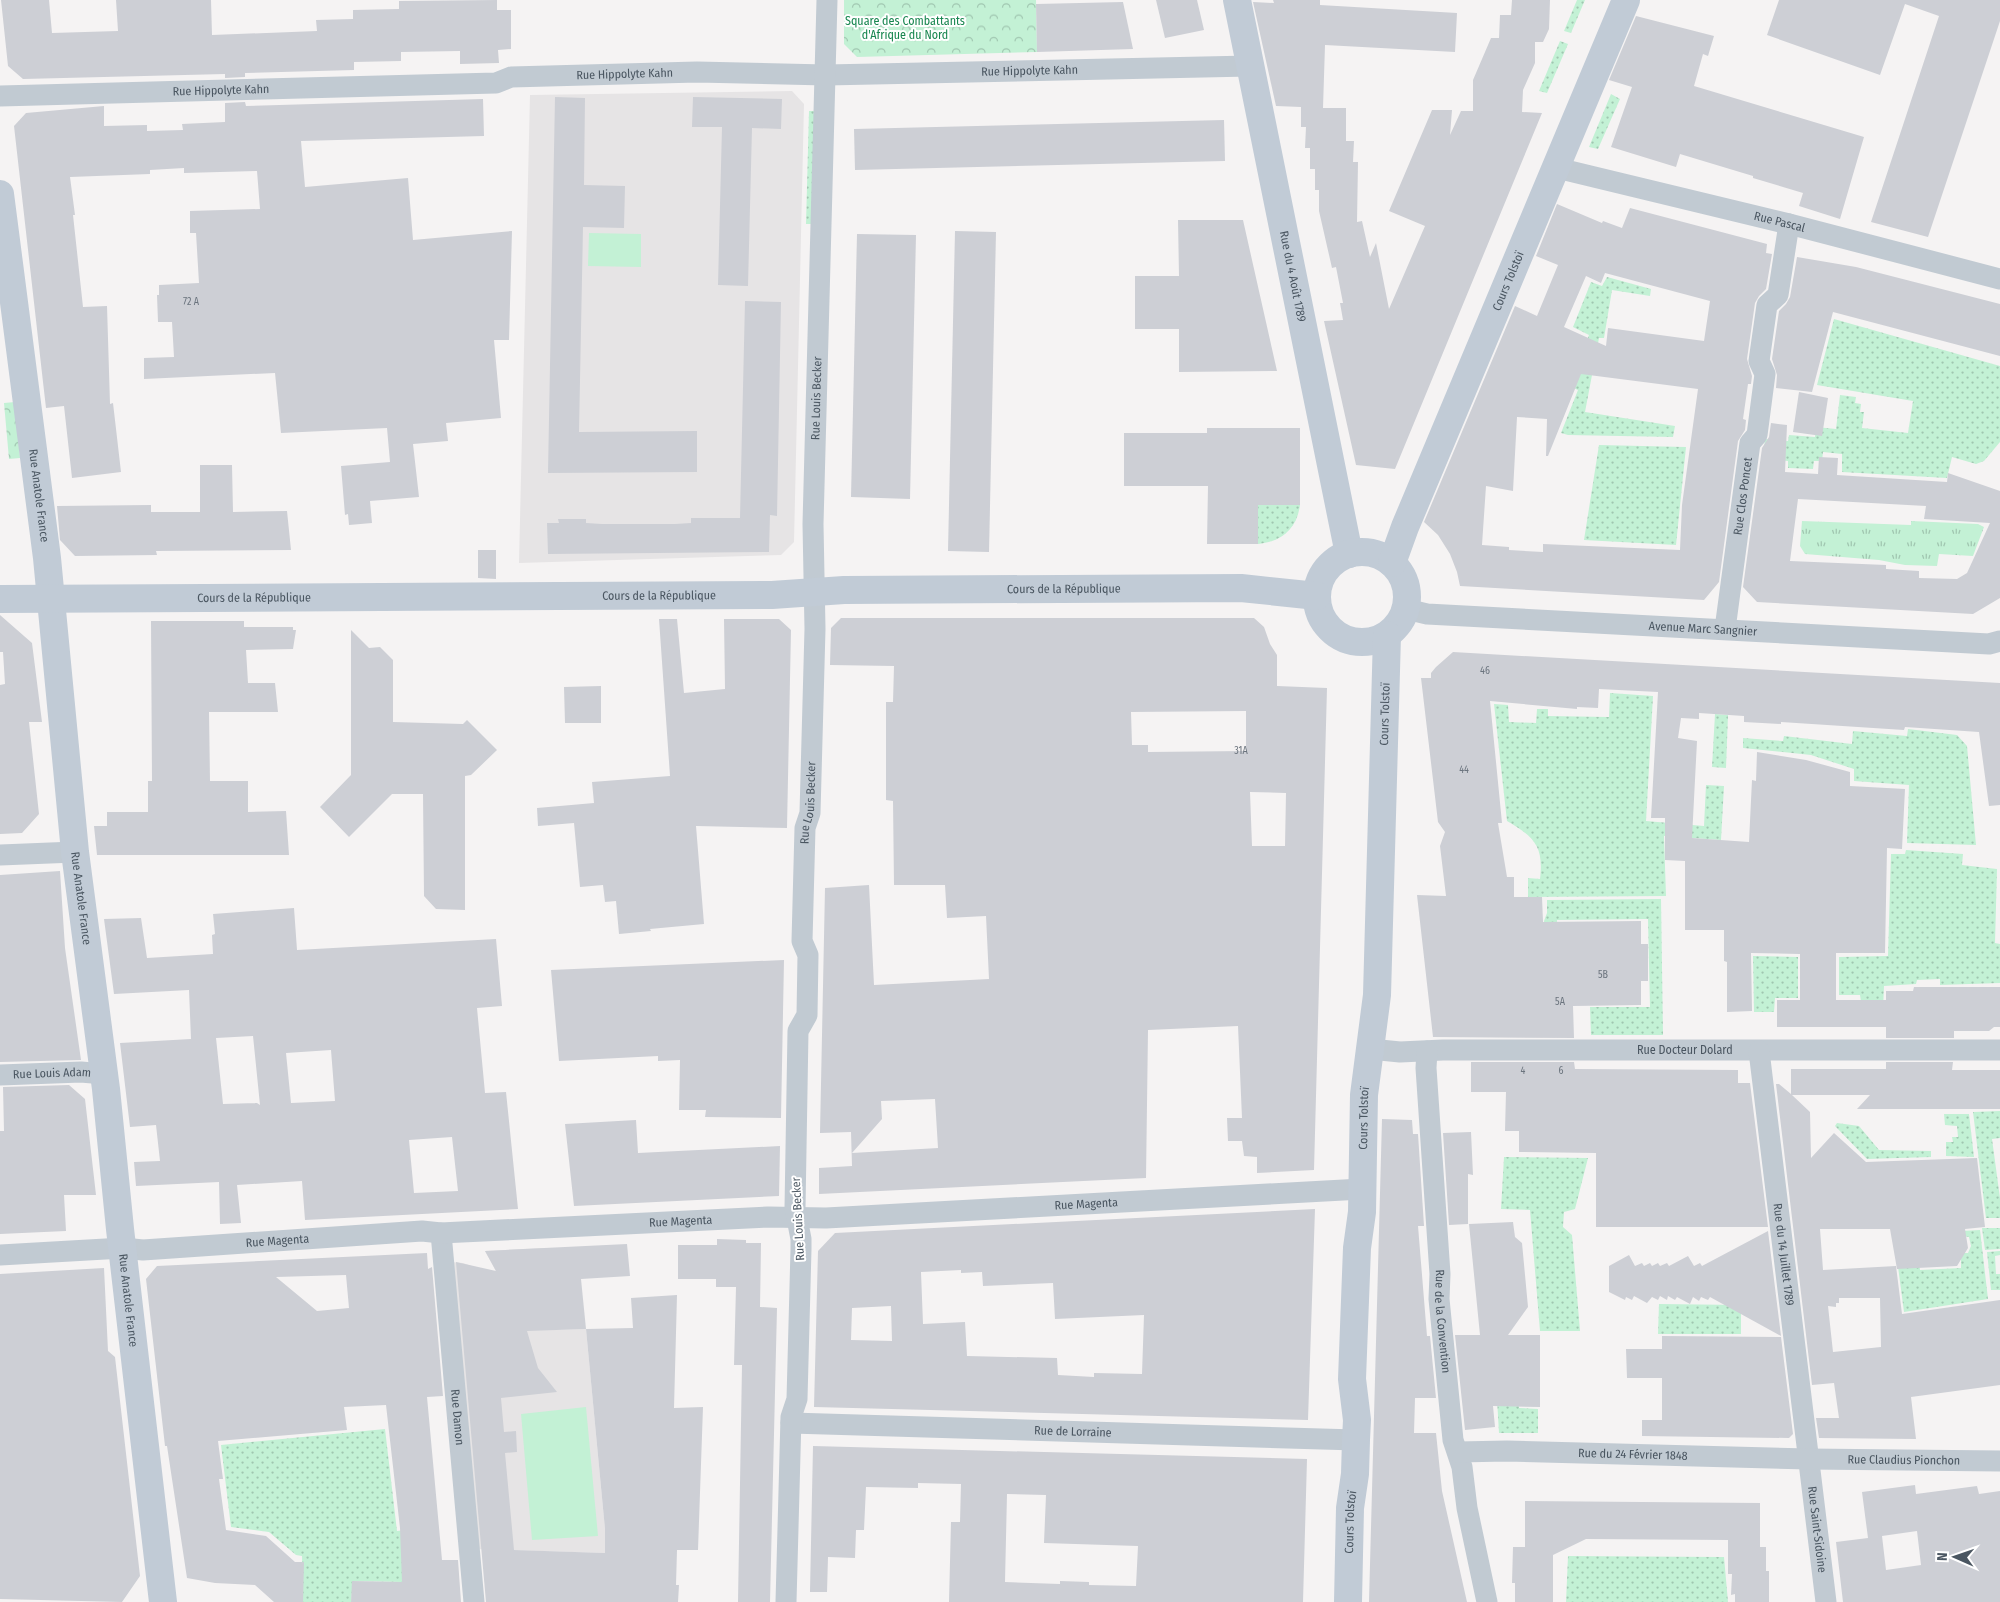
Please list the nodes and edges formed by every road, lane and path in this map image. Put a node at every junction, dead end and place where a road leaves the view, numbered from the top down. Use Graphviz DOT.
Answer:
graph roads {
  1 [pos="827,0"];
  2 [pos="1237,0"];
  3 [pos="1626,0"];
  4 [pos="1250,66"];
  5 [pos="826,75"];
  6 [pos="0,96"];
  7 [pos="1557,168"];
  8 [pos="0,194"];
  9 [pos="1789,224"];
  10 [pos="3,255"];
  11 [pos="2000,279"];
  12 [pos="1349,554"];
  13 [pos="1392,563"];
  14 [pos="814,591"];
  15 [pos="1317,596"];
  16 [pos="51,598"];
  17 [pos="0,599"];
  18 [pos="1406,609"];
  19 [pos="1725,630"];
  20 [pos="1387,635"];
  21 [pos="2000,641"];
  22 [pos="75,852"];
  23 [pos="0,856"];
  24 [pos="1370,1049"];
  25 [pos="2000,1050"];
  26 [pos="1427,1051"];
  27 [pos="1759,1051"];
  28 [pos="104,1074"];
  29 [pos="0,1075"];
  30 [pos="1362,1189"];
  31 [pos="797,1218"];
  32 [pos="440,1233"];
  33 [pos="123,1248"];
  34 [pos="0,1255"];
  35 [pos="791,1423"];
  36 [pos="1356,1440"];
  37 [pos="1458,1452"];
  38 [pos="1808,1459"];
  39 [pos="2000,1461"];
  40 [pos="1485,1596"];
  41 [pos="164,1602"];
  42 [pos="474,1602"];
  43 [pos="786,1602"];
  44 [pos="1348,1602"];
  45 [pos="1826,1602"];
  1 -- 5 [label="street, Rue Louis Becker"];
  2 -- 4 [label="street, Rue du 4 Août 1789"];
  3 -- 7 [label="street, Cours Tolstoï"];
  4 -- 5 [label="street, Rue Hippolyte Kahn"];
  4 -- 12 [label="street, Rue du 4 Août 1789"];
  5 -- 6 [label="street, Rue Hippolyte Kahn"];
  5 -- 14 [label="street, Rue Louis Becker"];
  7 -- 9 [label="street, Rue Pascal"];
  7 -- 13 [label="street, Cours Tolstoï"];
  8 -- 10 [label="street, Rue Anatole France"];
  9 -- 11 [label="street, Rue Pascal"];
  9 -- 19 [label="street, Rue Clos Poncet"];
  10 -- 16 [label="street, Rue Anatole France"];
  12 -- 13 [label="street"];
  12 -- 15 [label="street"];
  13 -- 18 [label="street"];
  14 -- 15 [label="street, Cours de la République"];
  14 -- 16 [label="street, Cours de la République"];
  14 -- 31 [label="street, Rue Louis Becker"];
  15 -- 20 [label="street"];
  16 -- 17 [label="street, Cours de la République"];
  16 -- 22 [label="street, Rue Anatole France"];
  18 -- 19 [label="street, Avenue Marc Sangnier"];
  18 -- 20 [label="street"];
  19 -- 21 [label="street, Avenue Marc Sangnier"];
  20 -- 24 [label="street, Cours Tolstoï"];
  22 -- 23 [label="street"];
  22 -- 28 [label="street, Rue Anatole France"];
  24 -- 26 [label="street, Rue Docteur Dolard"];
  24 -- 30 [label="street, Cours Tolstoï"];
  25 -- 27 [label="street, Rue Docteur Dolard"];
  26 -- 27 [label="street, Rue Docteur Dolard"];
  26 -- 37 [label="street, Rue de la Convention"];
  27 -- 38 [label="street, Rue du 14 Juillet 1789"];
  28 -- 29 [label="street, Rue Louis Adam"];
  28 -- 33 [label="street, Rue Anatole France"];
  30 -- 31 [label="street, Rue Magenta"];
  30 -- 36 [label="street, Cours Tolstoï"];
  31 -- 32 [label="street, Rue Magenta"];
  31 -- 35 [label="street, Rue Louis Becker"];
  32 -- 33 [label="street, Rue Magenta"];
  32 -- 42 [label="street, Rue Damon"];
  33 -- 34 [label="street, Rue Magenta"];
  33 -- 41 [label="street, Rue Anatole France"];
  35 -- 36 [label="street, Rue de Lorraine"];
  35 -- 43 [label="street, Rue Louis Becker"];
  36 -- 44 [label="street, Cours Tolstoï"];
  37 -- 38 [label="street, Rue du 24 Février 1848"];
  37 -- 40 [label="street, Rue de la Convention"];
  38 -- 39 [label="street, Rue Claudius Pionchon"];
  38 -- 45 [label="street, Rue Saint-Sidoine"];
}
